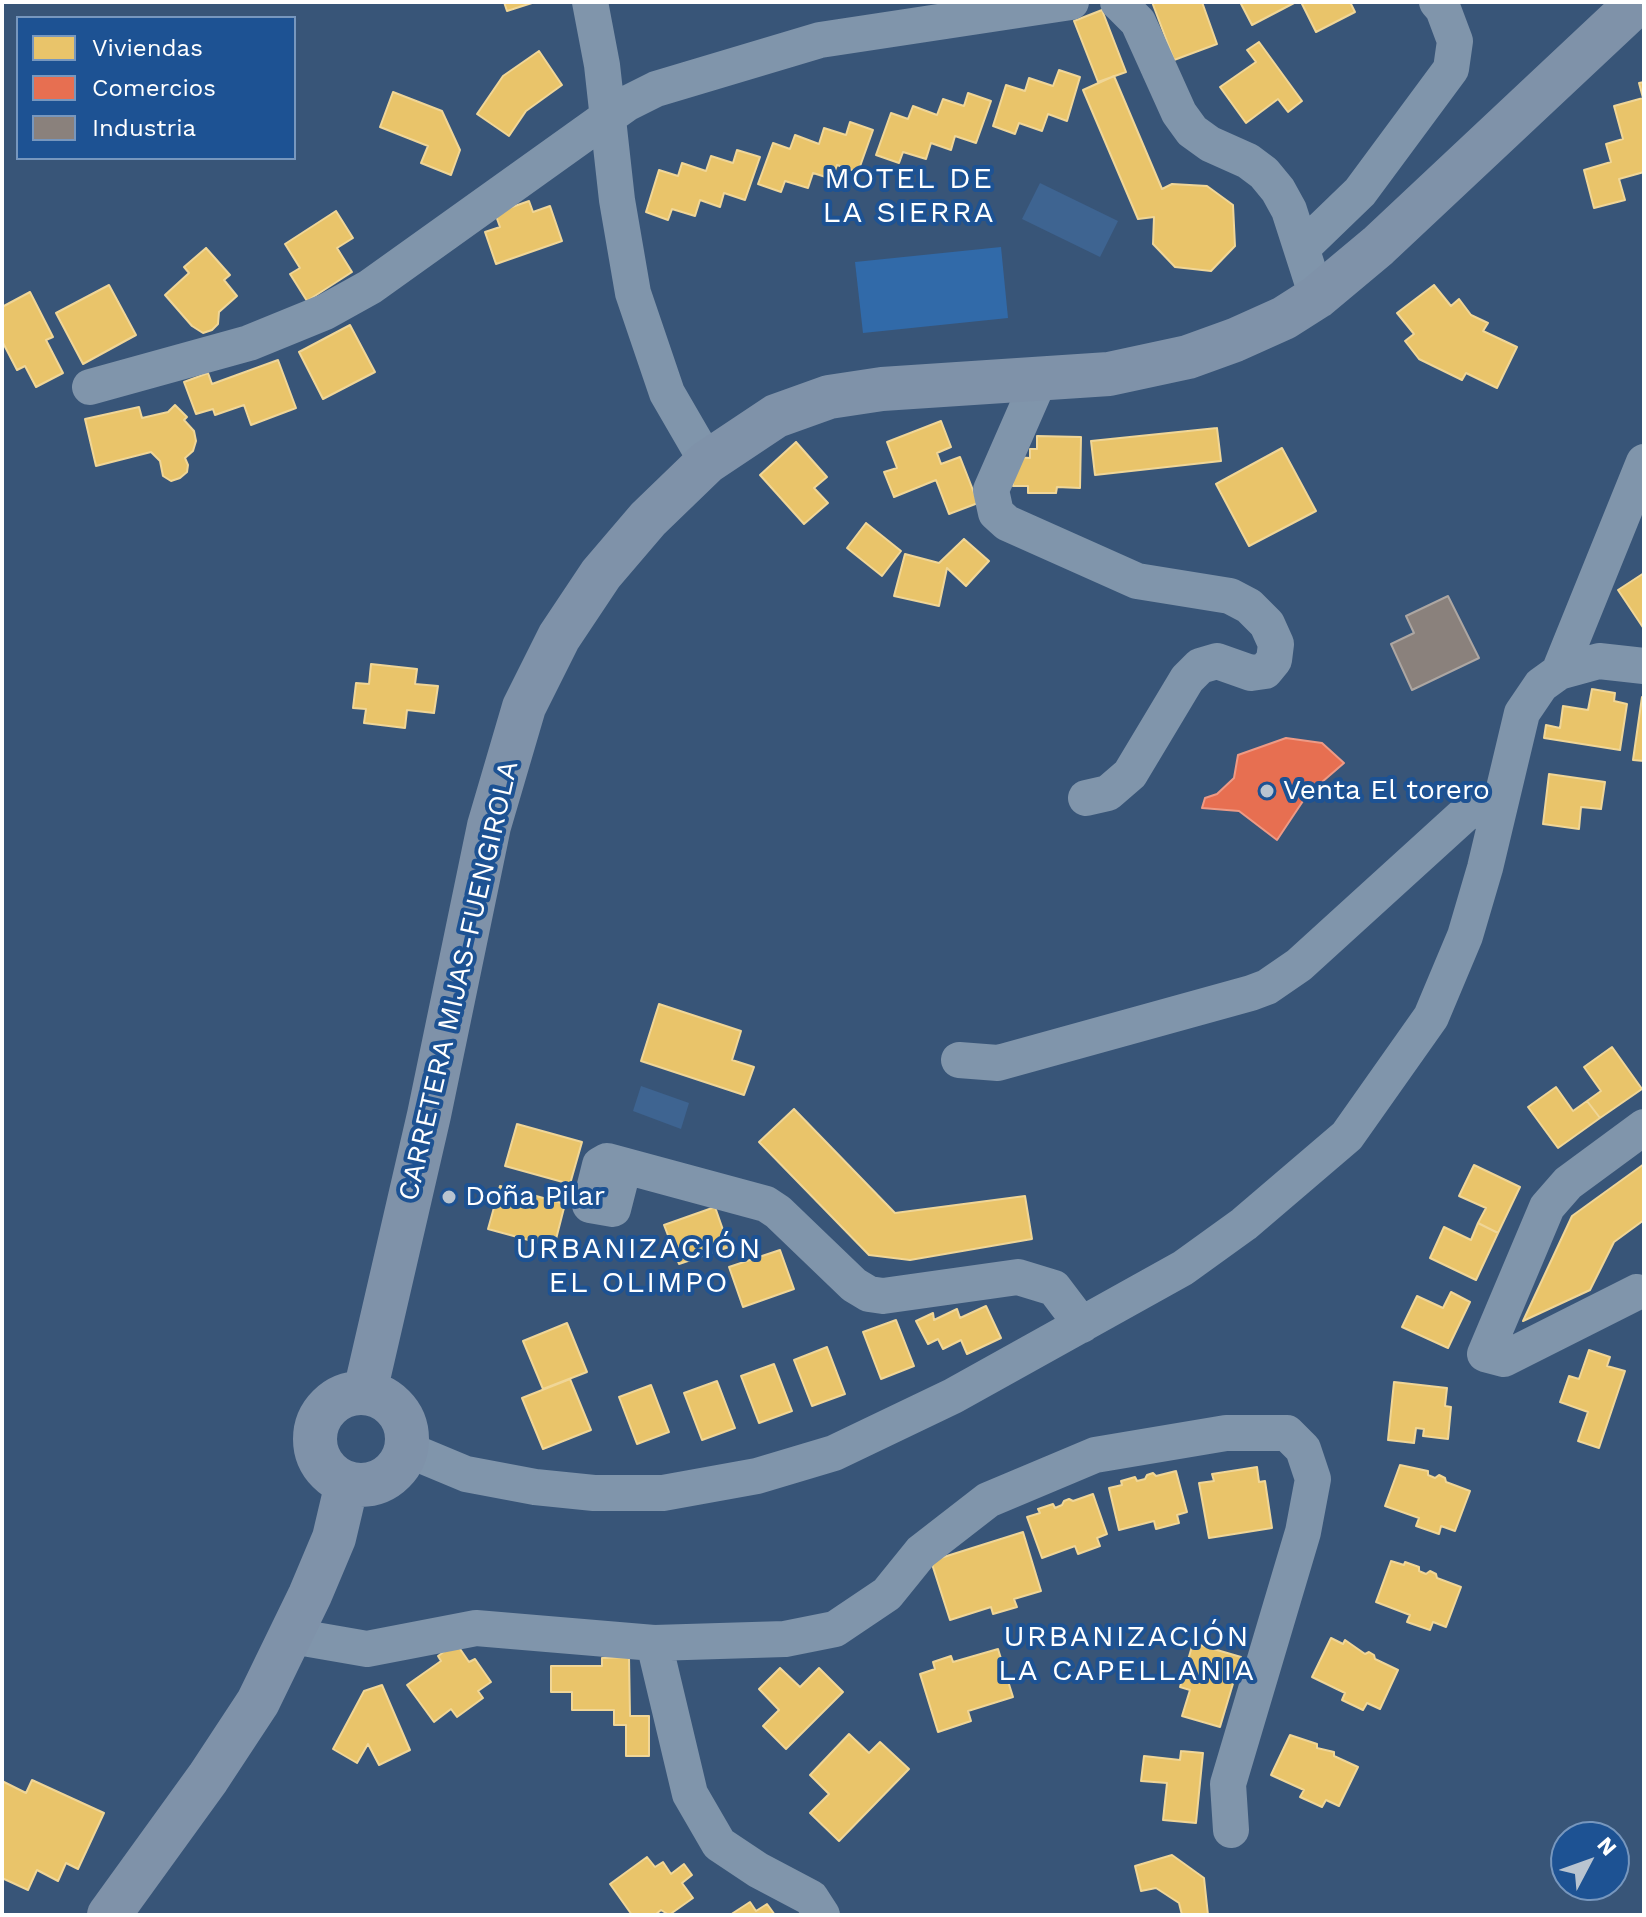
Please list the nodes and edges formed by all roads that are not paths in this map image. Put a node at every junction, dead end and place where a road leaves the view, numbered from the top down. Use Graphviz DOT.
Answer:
graph roads {
  1 [pos="590,2"];
  2 [pos="1071,2"];
  3 [pos="1118,2"];
  4 [pos="1437,2"];
  5 [pos="1638,2"];
  6 [pos="608,117"];
  7 [pos="1302,248"];
  8 [pos="1317,297"];
  9 [pos="1040,378"];
  10 [pos="90,387"];
  11 [pos="707,462"];
  12 [pos="1644,462"];
  13 [pos="1644,666"];
  14 [pos="1559,672"];
  15 [pos="1086,798"];
  16 [pos="1499,807"];
  17 [pos="959,1060"];
  18 [pos="1644,1127"];
  19 [pos="624,1166"];
  20 [pos="1637,1292"];
  21 [pos="1082,1325"];
  22 [pos="365,1392"];
  23 [pos="406,1449"];
  24 [pos="347,1483"];
  25 [pos="292,1636"];
  26 [pos="654,1643"];
  27 [pos="1231,1830"];
  28 [pos="109,1915"];
  29 [pos="822,1915"];
  1 -- 6 [label="street"];
  2 -- 6 [label="street"];
  3 -- 7 [label="street"];
  4 -- 7 [label="street"];
  5 -- 8 [label="main road, CARRETERA MIJAS-FUENGIROLA"];
  6 -- 10 [label="street"];
  6 -- 11 [label="street"];
  7 -- 8 [label="street"];
  8 -- 9 [label="main road, CARRETERA MIJAS-FUENGIROLA"];
  9 -- 11 [label="main road, CARRETERA MIJAS-FUENGIROLA"];
  9 -- 15 [label="street"];
  11 -- 22 [label="main road, CARRETERA MIJAS-FUENGIROLA"];
  12 -- 14 [label="street"];
  13 -- 14 [label="street"];
  14 -- 16 [label="street"];
  16 -- 17 [label="street"];
  16 -- 21 [label="street"];
  18 -- 20 [label="street"];
  19 -- 21 [label="street"];
  21 -- 23 [label="street"];
  22 -- 23 [label="main road"];
  22 -- 24 [label="main road"];
  23 -- 24 [label="main road"];
  24 -- 25 [label="main road"];
  25 -- 26 [label="street"];
  25 -- 28 [label="main road"];
  26 -- 27 [label="street"];
  26 -- 29 [label="street"];
}
